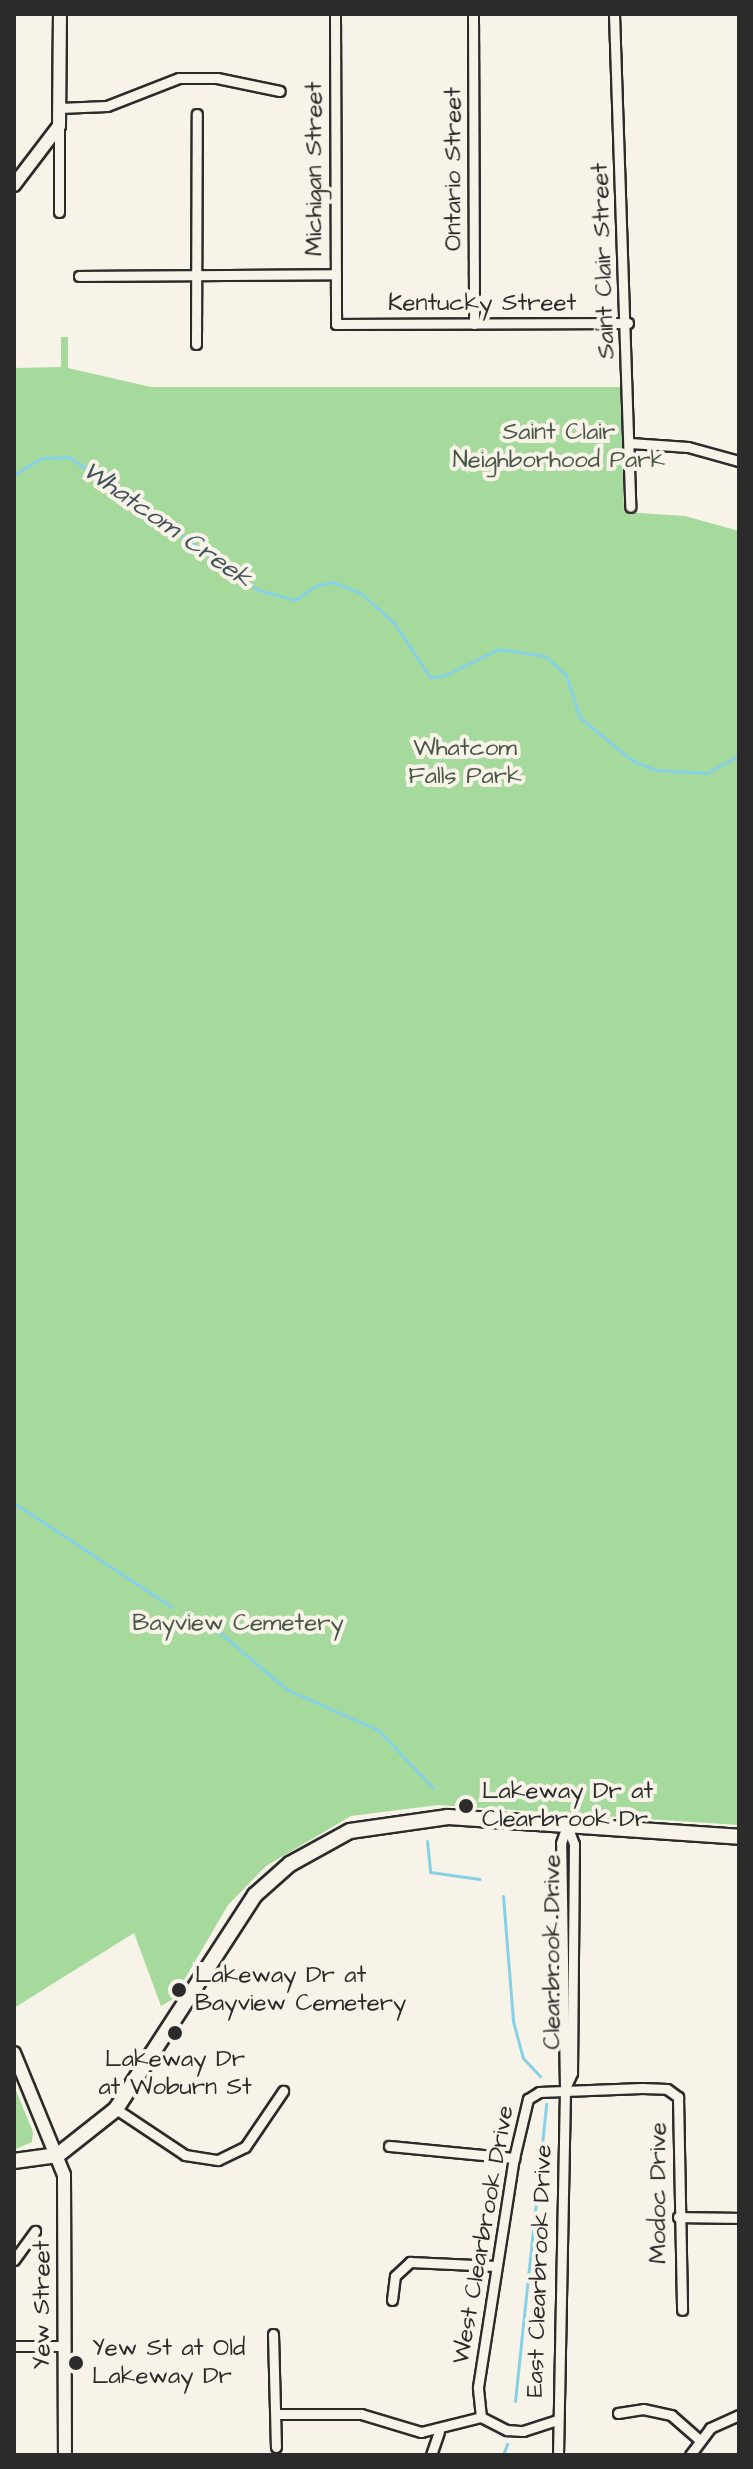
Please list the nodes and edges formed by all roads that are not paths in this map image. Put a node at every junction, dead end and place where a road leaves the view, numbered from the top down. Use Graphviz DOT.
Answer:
graph roads {
  1 [pos="60,14"];
  2 [pos="335,14"];
  3 [pos="473,14"];
  4 [pos="614,14"];
  5 [pos="280,91"];
  6 [pos="59,108"];
  7 [pos="197,114"];
  8 [pos="59,126"];
  9 [pos="14,185"];
  10 [pos="59,212"];
  11 [pos="197,274"];
  12 [pos="336,274"];
  13 [pos="79,276"];
  14 [pos="628,323"];
  15 [pos="336,324"];
  16 [pos="474,324"];
  17 [pos="196,344"];
  18 [pos="630,443"];
  19 [pos="739,461"];
  20 [pos="630,507"];
  21 [pos="567,1826"];
  22 [pos="739,1837"];
  23 [pos="14,2053"];
  24 [pos="565,2088"];
  25 [pos="283,2091"];
  26 [pos="116,2109"];
  27 [pos="389,2146"];
  28 [pos="58,2155"];
  29 [pos="514,2158"];
  30 [pos="14,2161"];
  31 [pos="678,2217"];
  32 [pos="739,2218"];
  33 [pos="35,2231"];
  34 [pos="14,2260"];
  35 [pos="496,2266"];
  36 [pos="392,2300"];
  37 [pos="682,2310"];
  38 [pos="273,2334"];
  39 [pos="14,2346"];
  40 [pos="65,2346"];
  41 [pos="618,2413"];
  42 [pos="277,2414"];
  43 [pos="739,2415"];
  44 [pos="481,2417"];
  45 [pos="556,2420"];
  46 [pos="439,2432"];
  47 [pos="699,2439"];
  48 [pos="276,2447"];
  49 [pos="65,2455"];
  50 [pos="431,2455"];
  51 [pos="558,2455"];
  52 [pos="690,2455"];
  1 -- 6 [label="street"];
  2 -- 12 [label="street, Michigan Street"];
  3 -- 16 [label="street, Ontario Street"];
  4 -- 14 [label="street, Saint Clair Street"];
  5 -- 6 [label="street"];
  6 -- 8 [label="street"];
  7 -- 11 [label="street"];
  8 -- 9 [label="street"];
  8 -- 10 [label="street"];
  11 -- 12 [label="street"];
  11 -- 13 [label="street"];
  11 -- 17 [label="street"];
  12 -- 15 [label="street, Michigan Street"];
  14 -- 16 [label="street, Kentucky Street"];
  14 -- 18 [label="street, Saint Clair Street"];
  15 -- 16 [label="street, Kentucky Street"];
  18 -- 19 [label="street"];
  18 -- 20 [label="street, Saint Clair Street"];
  21 -- 22 [label="main road"];
  21 -- 24 [label="street, Clearbrook Drive"];
  21 -- 26 [label="main road"];
  23 -- 28 [label="street, Yew Street"];
  24 -- 29 [label="street, West Clearbrook Drive"];
  24 -- 31 [label="street, Modoc Drive"];
  24 -- 45 [label="street, East Clearbrook Drive"];
  25 -- 26 [label="street"];
  26 -- 28 [label="main road"];
  27 -- 29 [label="street"];
  28 -- 30 [label="main road"];
  28 -- 40 [label="street, Yew Street"];
  29 -- 35 [label="street, West Clearbrook Drive"];
  31 -- 32 [label="street"];
  31 -- 37 [label="street, Modoc Drive"];
  33 -- 34 [label="street"];
  35 -- 36 [label="street"];
  35 -- 44 [label="street, West Clearbrook Drive"];
  38 -- 42 [label="street"];
  39 -- 40 [label="street"];
  40 -- 49 [label="street, Yew Street"];
  41 -- 47 [label="street"];
  42 -- 46 [label="street"];
  42 -- 48 [label="street"];
  43 -- 47 [label="street"];
  44 -- 45 [label="street"];
  44 -- 46 [label="street"];
  45 -- 51 [label="street, East Clearbrook Drive"];
  46 -- 50 [label="street"];
  47 -- 52 [label="street"];
}
